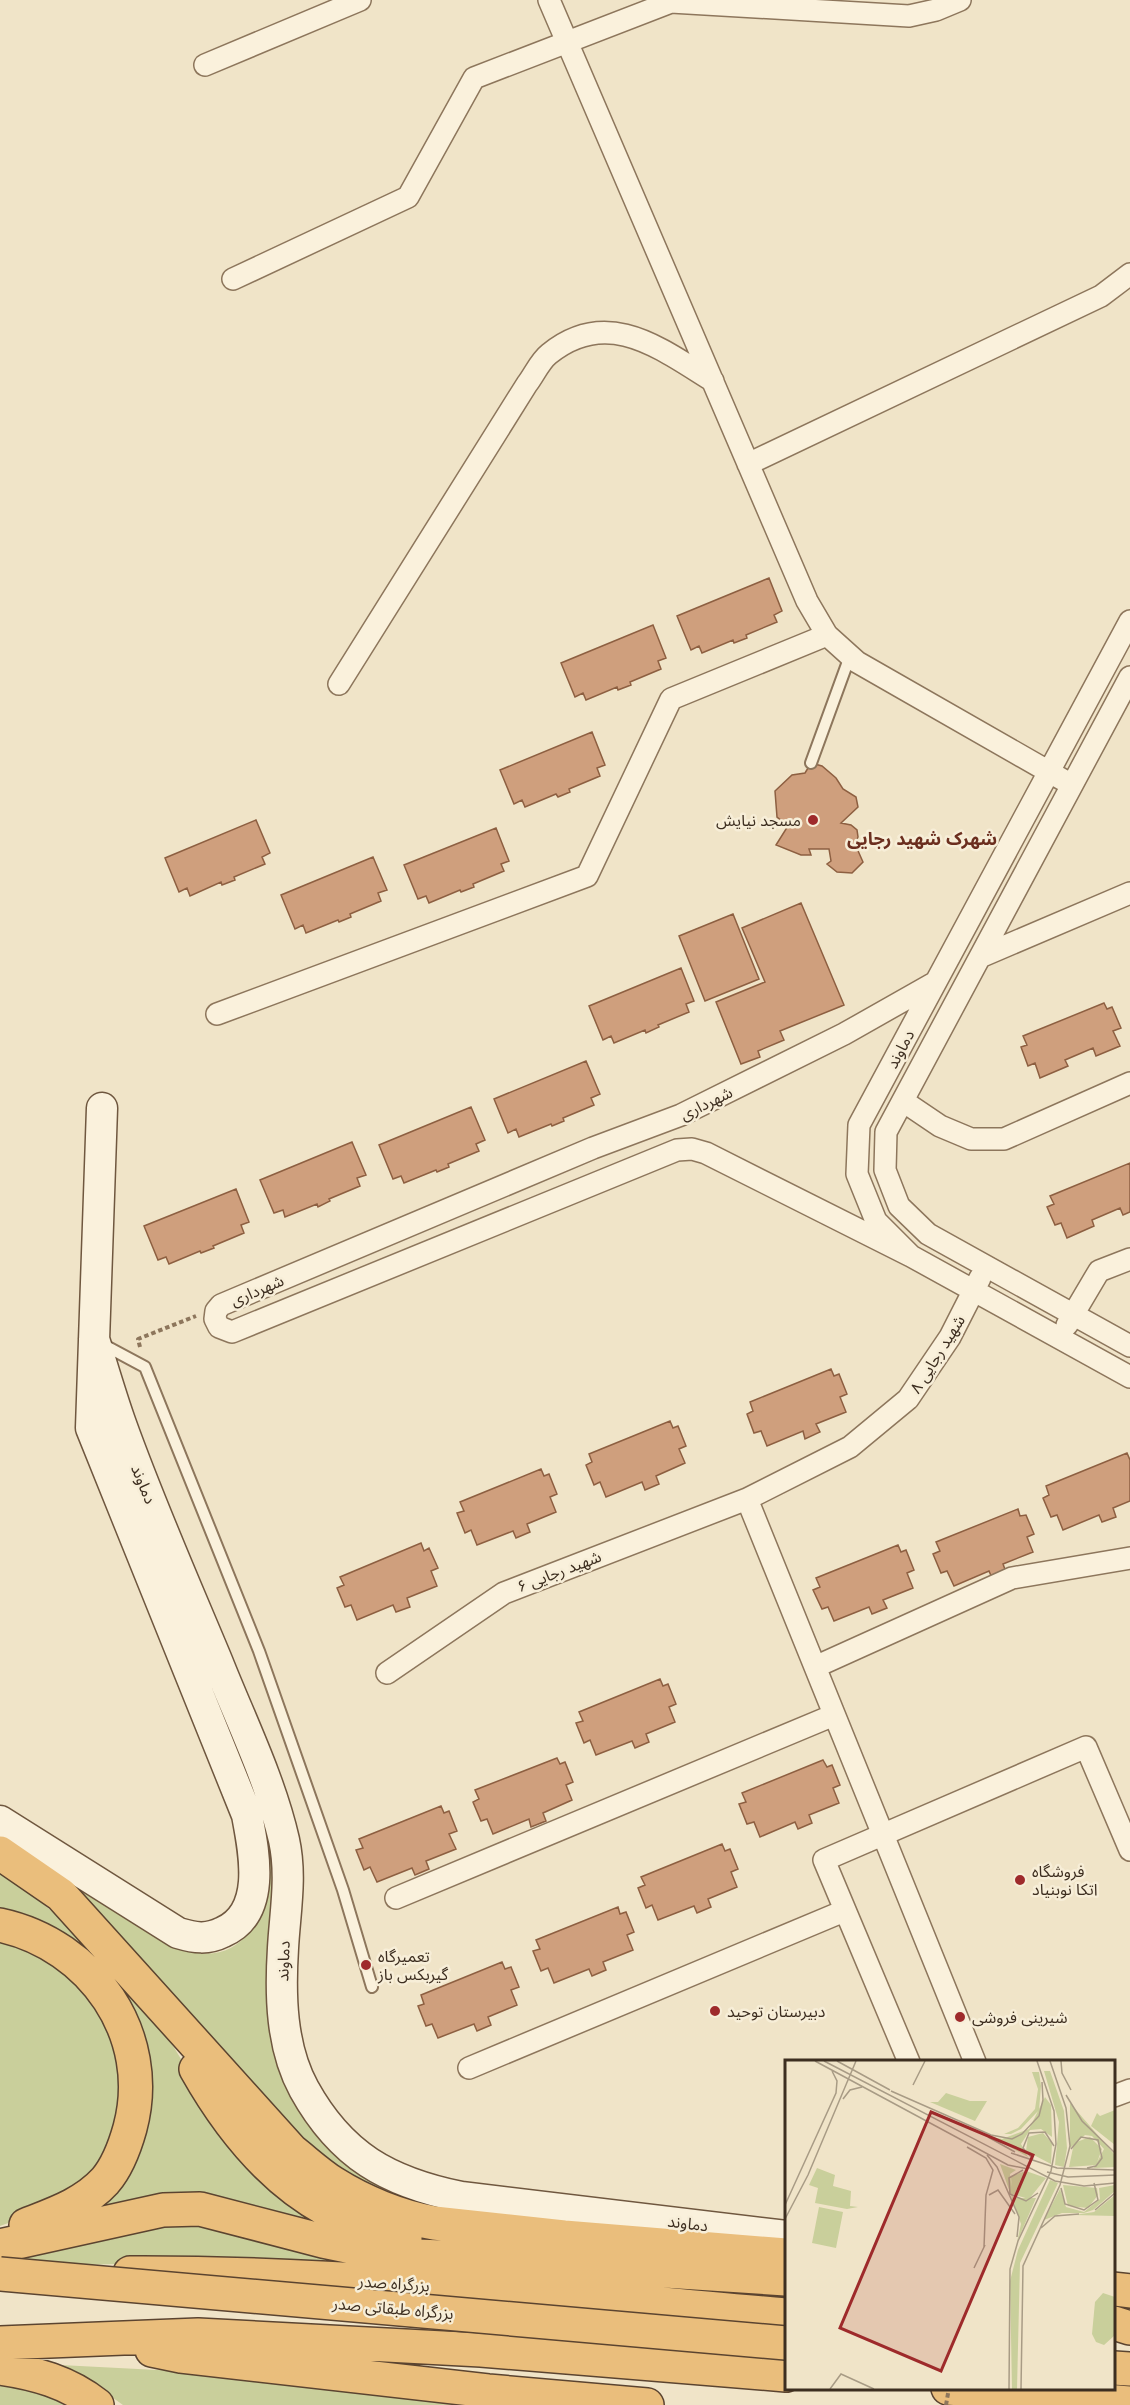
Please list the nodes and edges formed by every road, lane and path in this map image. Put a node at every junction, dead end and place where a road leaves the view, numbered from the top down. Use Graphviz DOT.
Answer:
graph roads {
  1 [pos="360,0"];
  2 [pos="549,0"];
  3 [pos="960,0"];
  4 [pos="567,42"];
  5 [pos="205,65"];
  6 [pos="1130,274"];
  7 [pos="233,279"];
  8 [pos="713,381"];
  9 [pos="748,464"];
  10 [pos="1130,621"];
  11 [pos="827,635"];
  12 [pos="850,656"];
  13 [pos="1130,677"];
  14 [pos="339,684"];
  15 [pos="1091,694"];
  16 [pos="1122,704"];
  17 [pos="811,763"];
  18 [pos="1049,771"];
  19 [pos="1072,785"];
  20 [pos="1130,893"];
  21 [pos="980,957"];
  22 [pos="936,982"];
  23 [pos="217,1014"];
  24 [pos="1130,1083"];
  25 [pos="903,1101"];
  26 [pos="102,1108"];
  27 [pos="681,1115"];
  28 [pos="593,1148"];
  29 [pos="692,1149"];
  30 [pos="605,1179"];
  31 [pos="911,1256"];
  32 [pos="1130,1259"];
  33 [pos="986,1266"];
  34 [pos="974,1291"];
  35 [pos="221,1305"];
  36 [pos="1074,1315"];
  37 [pos="1060,1338"];
  38 [pos="94,1339"];
  39 [pos="1130,1346"];
  40 [pos="146,1367"];
  41 [pos="1130,1377"];
  42 [pos="747,1499"];
  43 [pos="1130,1558"];
  44 [pos="815,1667"];
  45 [pos="387,1672"];
  46 [pos="834,1715"];
  47 [pos="0,1821"];
  48 [pos="882,1834"];
  49 [pos="1130,1850"];
  50 [pos="0,1853"];
  51 [pos="396,1898"];
  52 [pos="844,1911"];
  53 [pos="0,1925"];
  54 [pos="372,1987"];
  55 [pos="154,1998"];
  56 [pos="909,2060"];
  57 [pos="975,2060"];
  58 [pos="469,2068"];
  59 [pos="1130,2090"];
  60 [pos="1115,2095"];
  61 [pos="0,2234"];
  62 [pos="785,2236"];
  63 [pos="0,2246"];
  64 [pos="785,2255"];
  65 [pos="467,2258"];
  66 [pos="0,2276"];
  67 [pos="785,2279"];
  68 [pos="1115,2289"];
  69 [pos="1130,2291"];
  70 [pos="785,2315"];
  71 [pos="1115,2324"];
  72 [pos="1130,2328"];
  73 [pos="98,2338"];
  74 [pos="0,2343"];
  75 [pos="785,2343"];
  76 [pos="1115,2344"];
  77 [pos="1130,2346"];
  78 [pos="0,2368"];
  79 [pos="1115,2368"];
  80 [pos="1130,2369"];
  81 [pos="785,2375"];
  82 [pos="948,2390"];
  83 [pos="972,2390"];
  84 [pos="1130,2403"];
  85 [pos="97,2405"];
  86 [pos="647,2405"];
  87 [pos="946,2405"];
  1 -- 5 [label="street"];
  2 -- 4 [label="street"];
  3 -- 4 [label="street"];
  4 -- 7 [label="street"];
  4 -- 8 [label="street"];
  6 -- 9 [label="street"];
  8 -- 9 [label="street"];
  8 -- 14 [label="street"];
  9 -- 11 [label="street"];
  10 -- 15 [label="street, دماوند"];
  11 -- 12 [label="street"];
  11 -- 23 [label="street"];
  12 -- 17 [label="lane"];
  12 -- 18 [label="street"];
  13 -- 16 [label="street, دماوند"];
  15 -- 16 [label="street"];
  15 -- 18 [label="street, دماوند"];
  16 -- 19 [label="street, دماوند"];
  18 -- 19 [label="street"];
  18 -- 22 [label="street, دماوند"];
  19 -- 21 [label="street, دماوند"];
  20 -- 21 [label="street"];
  21 -- 25 [label="street, دماوند"];
  22 -- 27 [label="street, شهرداری"];
  22 -- 31 [label="street, دماوند"];
  24 -- 25 [label="street"];
  25 -- 33 [label="street, دماوند"];
  26 -- 38 [label="main road, دماوند"];
  27 -- 28 [label="street, شهرداری"];
  27 -- 29 [label="street"];
  28 -- 30 [label="street"];
  28 -- 35 [label="street, شهرداری"];
  29 -- 30 [label="street, شهرداری"];
  29 -- 31 [label="street"];
  30 -- 35 [label="street, شهرداری"];
  31 -- 34 [label="street, دماوند"];
  32 -- 36 [label="street"];
  33 -- 34 [label="street, شهید رجایی ۸"];
  33 -- 36 [label="street, دماوند"];
  34 -- 37 [label="street, دماوند"];
  34 -- 42 [label="street, شهید رجایی ۸"];
  35 -- 40 [label="path"];
  36 -- 37 [label="street"];
  36 -- 39 [label="street, دماوند"];
  37 -- 41 [label="street, دماوند"];
  38 -- 40 [label="lane"];
  38 -- 47 [label="main road, دماوند"];
  38 -- 62 [label="main road, دماوند"];
  40 -- 54 [label="lane"];
  42 -- 44 [label="street"];
  42 -- 45 [label="street, شهید رجایی ۶"];
  43 -- 44 [label="street"];
  44 -- 46 [label="street"];
  46 -- 48 [label="street"];
  46 -- 51 [label="street"];
  48 -- 49 [label="street"];
  48 -- 52 [label="street"];
  48 -- 57 [label="street"];
  50 -- 55 [label="highway"];
  52 -- 56 [label="street"];
  52 -- 58 [label="street"];
  53 -- 61 [label="highway"];
  55 -- 64 [label="highway"];
  55 -- 65 [label="highway"];
  59 -- 60 [label="street"];
  63 -- 65 [label="highway"];
  65 -- 67 [label="highway"];
  66 -- 70 [label="highway, بزرگراه صدر"];
  66 -- 75 [label="highway, بزرگراه طبقاتی صدر, bridge"];
  68 -- 69 [label="highway"];
  71 -- 72 [label="highway"];
  73 -- 74 [label="highway"];
  73 -- 81 [label="highway"];
  73 -- 86 [label="highway"];
  76 -- 77 [label="highway"];
  78 -- 85 [label="highway"];
  79 -- 80 [label="highway"];
  82 -- 87 [label="path, bridge"];
  83 -- 84 [label="highway"];
}
